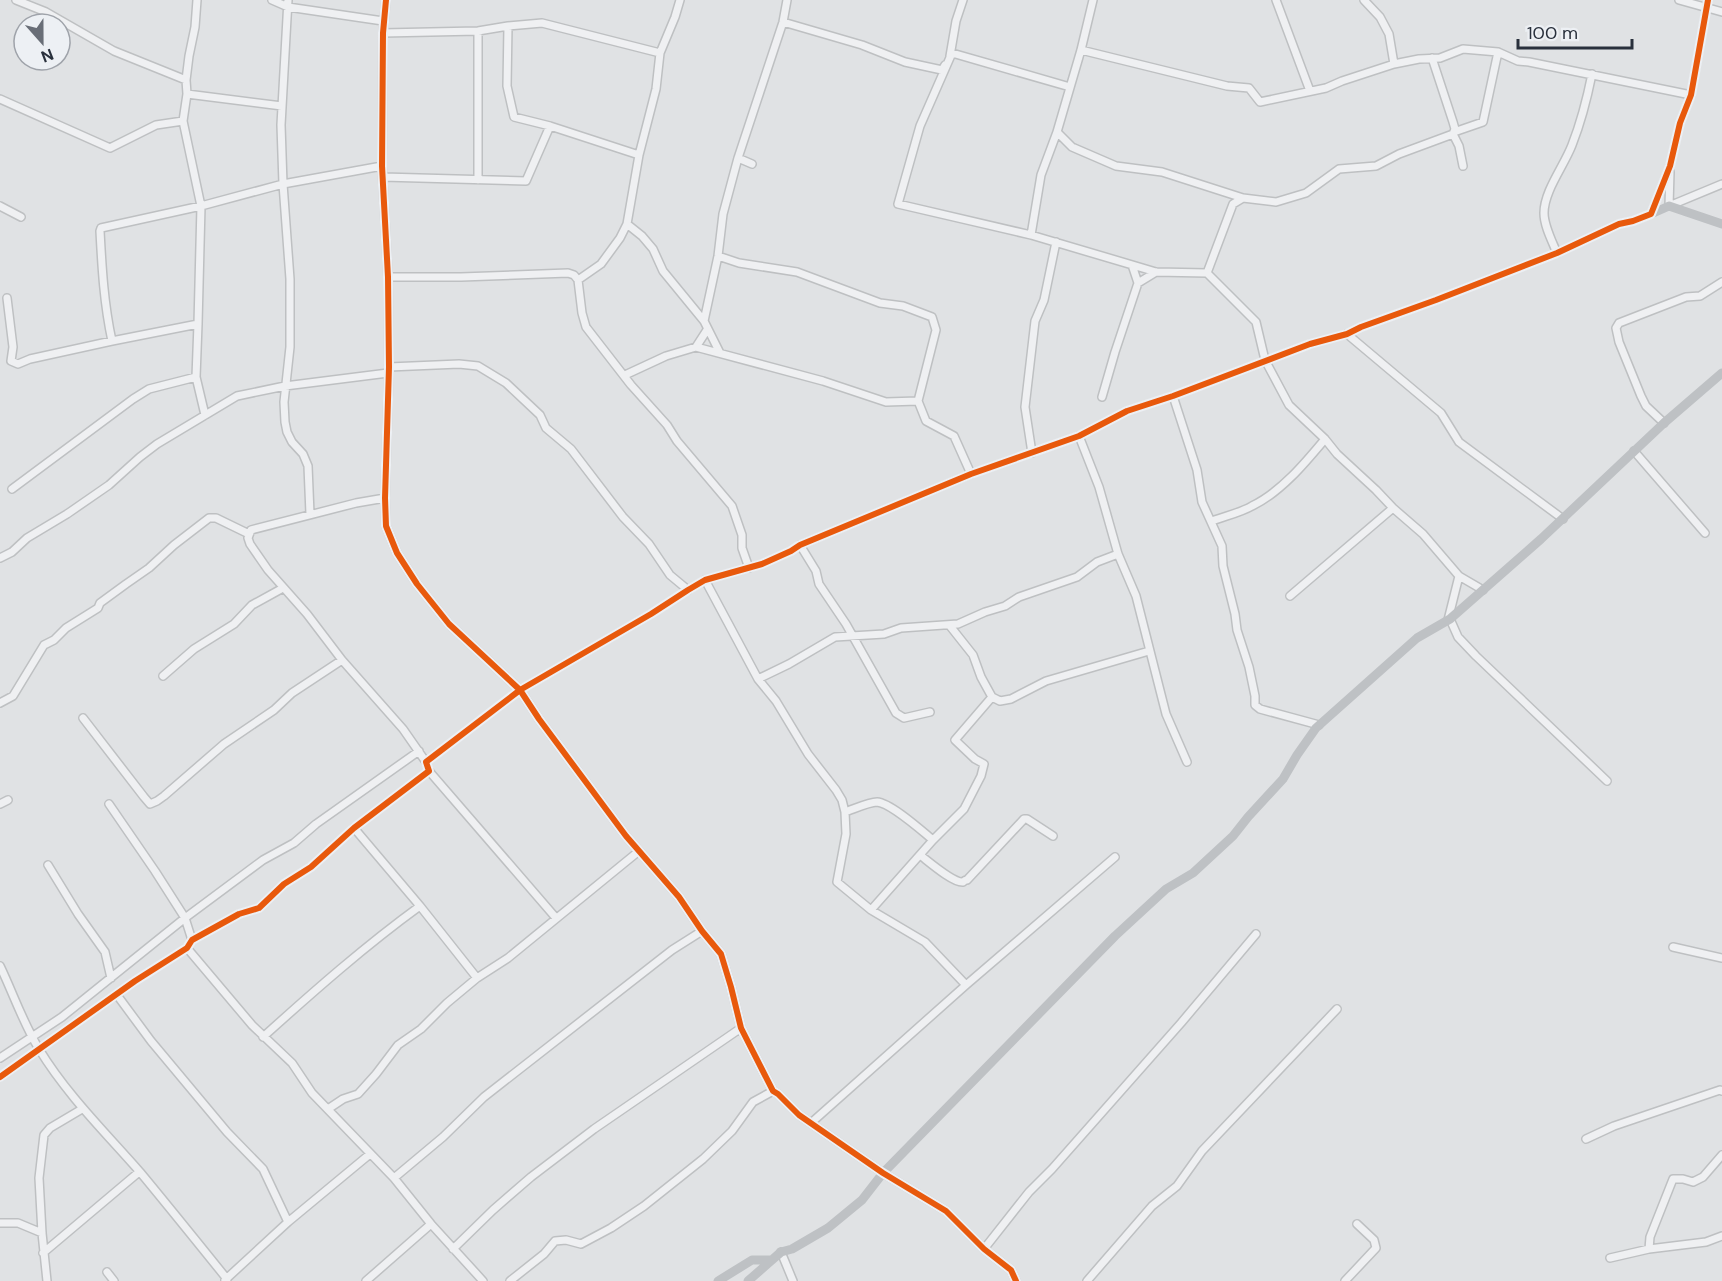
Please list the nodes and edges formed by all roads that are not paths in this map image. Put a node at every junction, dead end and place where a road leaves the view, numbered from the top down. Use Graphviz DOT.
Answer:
graph roads {
  1 [pos="16,0"];
  2 [pos="197,0"];
  3 [pos="272,0"];
  4 [pos="386,0"];
  5 [pos="680,0"];
  6 [pos="787,0"];
  7 [pos="963,0"];
  8 [pos="1093,0"];
  9 [pos="1276,0"];
  10 [pos="1364,0"];
  11 [pos="1679,0"];
  12 [pos="288,4"];
  13 [pos="1707,4"];
  14 [pos="1722,12"];
  15 [pos="384,21"];
  16 [pos="783,22"];
  17 [pos="508,26"];
  18 [pos="478,31"];
  19 [pos="383,33"];
  20 [pos="1081,50"];
  21 [pos="1498,52"];
  22 [pos="660,53"];
  23 [pos="1432,58"];
  24 [pos="1394,64"];
  25 [pos="1592,74"];
  26 [pos="186,80"];
  27 [pos="1070,87"];
  28 [pos="1310,91"];
  29 [pos="187,94"];
  30 [pos="1691,94"];
  31 [pos="0,99"];
  32 [pos="282,106"];
  33 [pos="183,121"];
  34 [pos="550,126"];
  35 [pos="1057,132"];
  36 [pos="1454,133"];
  37 [pos="639,155"];
  38 [pos="738,158"];
  39 [pos="752,164"];
  40 [pos="382,166"];
  41 [pos="1463,166"];
  42 [pos="1670,166"];
  43 [pos="383,177"];
  44 [pos="478,180"];
  45 [pos="283,184"];
  46 [pos="1722,184"];
  47 [pos="1243,198"];
  48 [pos="0,206"];
  49 [pos="201,206"];
  50 [pos="1669,206"];
  51 [pos="1651,214"];
  52 [pos="21,217"];
  53 [pos="627,224"];
  54 [pos="1722,224"];
  55 [pos="1032,235"];
  56 [pos="1056,242"];
  57 [pos="1557,253"];
  58 [pos="718,255"];
  59 [pos="1132,265"];
  60 [pos="1156,272"];
  61 [pos="1207,273"];
  62 [pos="388,277"];
  63 [pos="578,279"];
  64 [pos="1722,282"];
  65 [pos="1138,283"];
  66 [pos="6,298"];
  67 [pos="704,321"];
  68 [pos="198,324"];
  69 [pos="707,330"];
  70 [pos="1347,334"];
  71 [pos="111,341"];
  72 [pos="696,347"];
  73 [pos="720,353"];
  74 [pos="1265,360"];
  75 [pos="389,370"];
  76 [pos="1722,373"];
  77 [pos="625,375"];
  78 [pos="195,377"];
  79 [pos="285,386"];
  80 [pos="1173,396"];
  81 [pos="1102,397"];
  82 [pos="918,401"];
  83 [pos="205,415"];
  84 [pos="1664,423"];
  85 [pos="1079,436"];
  86 [pos="1326,439"];
  87 [pos="1634,451"];
  88 [pos="1032,453"];
  89 [pos="971,474"];
  90 [pos="12,489"];
  91 [pos="385,498"];
  92 [pos="1393,508"];
  93 [pos="310,514"];
  94 [pos="1563,519"];
  95 [pos="1212,521"];
  96 [pos="1705,533"];
  97 [pos="249,534"];
  98 [pos="800,545"];
  99 [pos="1118,554"];
  100 [pos="0,558"];
  101 [pos="749,568"];
  102 [pos="1459,576"];
  103 [pos="705,580"];
  104 [pos="283,588"];
  105 [pos="688,590"];
  106 [pos="1483,590"];
  107 [pos="1290,596"];
  108 [pos="1449,619"];
  109 [pos="950,626"];
  110 [pos="853,637"];
  111 [pos="1149,651"];
  112 [pos="342,660"];
  113 [pos="163,676"];
  114 [pos="758,679"];
  115 [pos="520,690"];
  116 [pos="992,697"];
  117 [pos="0,703"];
  118 [pos="930,712"];
  119 [pos="83,718"];
  120 [pos="1319,725"];
  121 [pos="419,751"];
  122 [pos="1186,762"];
  123 [pos="428,766"];
  124 [pos="1607,781"];
  125 [pos="8,800"];
  126 [pos="0,804"];
  127 [pos="109,804"];
  128 [pos="845,812"];
  129 [pos="354,828"];
  130 [pos="1053,836"];
  131 [pos="933,840"];
  132 [pos="639,851"];
  133 [pos="920,855"];
  134 [pos="1115,857"];
  135 [pos="48,865"];
  136 [pos="420,906"];
  137 [pos="871,910"];
  138 [pos="184,918"];
  139 [pos="556,918"];
  140 [pos="702,931"];
  141 [pos="1256,934"];
  142 [pos="190,944"];
  143 [pos="1673,947"];
  144 [pos="1722,958"];
  145 [pos="0,966"];
  146 [pos="111,978"];
  147 [pos="477,978"];
  148 [pos="966,985"];
  149 [pos="117,995"];
  150 [pos="1337,1009"];
  151 [pos="741,1028"];
  152 [pos="32,1036"];
  153 [pos="263,1036"];
  154 [pos="39,1049"];
  155 [pos="0,1058"];
  156 [pos="0,1077"];
  157 [pos="1722,1090"];
  158 [pos="772,1091"];
  159 [pos="82,1109"];
  160 [pos="328,1109"];
  161 [pos="811,1124"];
  162 [pos="1586,1139"];
  163 [pos="370,1154"];
  164 [pos="1722,1155"];
  165 [pos="139,1172"];
  166 [pos="883,1173"];
  167 [pos="394,1178"];
  168 [pos="288,1222"];
  169 [pos="0,1223"];
  170 [pos="431,1224"];
  171 [pos="1357,1224"];
  172 [pos="42,1233"];
  173 [pos="1722,1236"];
  174 [pos="984,1248"];
  175 [pos="453,1249"];
  176 [pos="1649,1249"];
  177 [pos="781,1252"];
  178 [pos="43,1253"];
  179 [pos="1610,1258"];
  180 [pos="772,1260"];
  181 [pos="107,1272"];
  182 [pos="225,1280"];
  183 [pos="47,1281"];
  184 [pos="114,1281"];
  185 [pos="366,1281"];
  186 [pos="483,1281"];
  187 [pos="510,1281"];
  188 [pos="718,1281"];
  189 [pos="748,1281"];
  190 [pos="793,1281"];
  191 [pos="1016,1281"];
  192 [pos="1086,1281"];
  193 [pos="1345,1281"];
  1 -- 26 [label="street"];
  2 -- 26 [label="street"];
  3 -- 12 [label="street"];
  4 -- 15 [label="street"];
  5 -- 22 [label="street"];
  6 -- 16 [label="street"];
  7 -- 16 [label="street"];
  8 -- 20 [label="street"];
  9 -- 28 [label="street"];
  10 -- 24 [label="street"];
  11 -- 13 [label="street"];
  12 -- 15 [label="street"];
  12 -- 32 [label="street"];
  13 -- 14 [label="street"];
  13 -- 30 [label="street"];
  15 -- 19 [label="street"];
  16 -- 38 [label="street"];
  17 -- 18 [label="street"];
  17 -- 22 [label="street"];
  17 -- 34 [label="street"];
  18 -- 19 [label="street"];
  18 -- 44 [label="street"];
  19 -- 40 [label="street"];
  20 -- 27 [label="street"];
  20 -- 28 [label="street"];
  21 -- 23 [label="street"];
  21 -- 25 [label="street"];
  21 -- 36 [label="street"];
  22 -- 37 [label="street"];
  23 -- 24 [label="street"];
  23 -- 36 [label="street"];
  24 -- 28 [label="street"];
  25 -- 30 [label="street"];
  25 -- 57 [label="street"];
  26 -- 29 [label="street"];
  27 -- 35 [label="street"];
  27 -- 55 [label="street"];
  29 -- 32 [label="street"];
  29 -- 33 [label="street"];
  30 -- 42 [label="street"];
  31 -- 33 [label="street"];
  32 -- 45 [label="street"];
  33 -- 49 [label="street"];
  34 -- 37 [label="street"];
  34 -- 44 [label="street"];
  35 -- 47 [label="street"];
  35 -- 55 [label="street"];
  36 -- 41 [label="street"];
  36 -- 47 [label="street"];
  37 -- 53 [label="street"];
  38 -- 39 [label="street"];
  38 -- 58 [label="street"];
  40 -- 43 [label="street"];
  40 -- 45 [label="street"];
  42 -- 50 [label="street"];
  42 -- 51 [label="street"];
  43 -- 44 [label="street"];
  43 -- 62 [label="street"];
  45 -- 49 [label="street"];
  45 -- 79 [label="street"];
  46 -- 50 [label="street"];
  47 -- 61 [label="street"];
  48 -- 52 [label="street"];
  49 -- 68 [label="street"];
  49 -- 71 [label="street"];
  50 -- 51 [label="street"];
  50 -- 54 [label="street"];
  51 -- 57 [label="street"];
  53 -- 63 [label="street"];
  53 -- 67 [label="street"];
  55 -- 56 [label="street"];
  56 -- 59 [label="street"];
  56 -- 88 [label="street"];
  57 -- 70 [label="street"];
  58 -- 67 [label="street"];
  58 -- 82 [label="street"];
  59 -- 60 [label="street"];
  59 -- 65 [label="street"];
  60 -- 61 [label="street"];
  60 -- 65 [label="street"];
  61 -- 74 [label="street"];
  62 -- 63 [label="street"];
  62 -- 75 [label="street"];
  63 -- 77 [label="street"];
  64 -- 84 [label="street"];
  65 -- 81 [label="street"];
  66 -- 71 [label="street"];
  67 -- 69 [label="street"];
  68 -- 71 [label="street"];
  68 -- 78 [label="street"];
  69 -- 72 [label="street"];
  69 -- 73 [label="street"];
  70 -- 74 [label="street"];
  70 -- 94 [label="street"];
  72 -- 73 [label="street"];
  72 -- 77 [label="street"];
  73 -- 82 [label="street"];
  74 -- 80 [label="street"];
  74 -- 86 [label="street"];
  75 -- 79 [label="street"];
  75 -- 91 [label="street"];
  75 -- 105 [label="street"];
  76 -- 84 [label="street"];
  77 -- 101 [label="street"];
  78 -- 83 [label="street"];
  78 -- 90 [label="street"];
  79 -- 83 [label="street"];
  79 -- 93 [label="street"];
  80 -- 85 [label="street"];
  80 -- 95 [label="street"];
  82 -- 89 [label="street"];
  83 -- 100 [label="street"];
  84 -- 87 [label="street"];
  85 -- 88 [label="street"];
  85 -- 99 [label="street"];
  86 -- 92 [label="street"];
  86 -- 95 [label="street"];
  87 -- 94 [label="street"];
  87 -- 96 [label="street"];
  88 -- 89 [label="street"];
  89 -- 98 [label="street"];
  91 -- 93 [label="street"];
  91 -- 115 [label="street"];
  92 -- 102 [label="street"];
  92 -- 107 [label="street"];
  93 -- 97 [label="street"];
  94 -- 106 [label="street"];
  95 -- 120 [label="street"];
  97 -- 104 [label="street"];
  97 -- 117 [label="street"];
  98 -- 101 [label="street"];
  98 -- 110 [label="street"];
  99 -- 109 [label="street"];
  99 -- 111 [label="street"];
  101 -- 103 [label="street"];
  102 -- 106 [label="street"];
  102 -- 108 [label="street"];
  103 -- 105 [label="street"];
  103 -- 114 [label="street"];
  104 -- 112 [label="street"];
  104 -- 113 [label="street"];
  105 -- 115 [label="street"];
  106 -- 108 [label="street"];
  108 -- 120 [label="street"];
  108 -- 124 [label="street"];
  109 -- 110 [label="street"];
  109 -- 116 [label="street"];
  110 -- 114 [label="street"];
  110 -- 118 [label="street"];
  111 -- 116 [label="street"];
  111 -- 122 [label="street"];
  112 -- 119 [label="street"];
  112 -- 121 [label="street"];
  114 -- 128 [label="street"];
  115 -- 123 [label="street"];
  115 -- 132 [label="street"];
  116 -- 131 [label="street"];
  120 -- 166 [label="street"];
  121 -- 123 [label="street"];
  121 -- 138 [label="street"];
  123 -- 129 [label="street"];
  123 -- 139 [label="street"];
  125 -- 126 [label="street"];
  127 -- 138 [label="street"];
  128 -- 131 [label="street"];
  128 -- 137 [label="street"];
  129 -- 136 [label="street"];
  129 -- 142 [label="street"];
  130 -- 133 [label="street"];
  131 -- 133 [label="street"];
  132 -- 139 [label="street"];
  132 -- 140 [label="street"];
  133 -- 137 [label="street"];
  134 -- 148 [label="street"];
  135 -- 146 [label="street"];
  136 -- 147 [label="street"];
  136 -- 153 [label="street"];
  137 -- 148 [label="street"];
  138 -- 142 [label="street"];
  138 -- 146 [label="street"];
  139 -- 147 [label="street"];
  140 -- 151 [label="street"];
  140 -- 167 [label="street"];
  141 -- 174 [label="street"];
  142 -- 149 [label="street"];
  142 -- 153 [label="street"];
  143 -- 144 [label="street"];
  145 -- 152 [label="street"];
  146 -- 152 [label="street"];
  147 -- 160 [label="street"];
  148 -- 161 [label="street"];
  149 -- 154 [label="street"];
  149 -- 168 [label="street"];
  150 -- 192 [label="street"];
  151 -- 158 [label="street"];
  151 -- 175 [label="street"];
  152 -- 154 [label="street"];
  152 -- 155 [label="street"];
  153 -- 160 [label="street"];
  154 -- 156 [label="street"];
  154 -- 159 [label="street"];
  157 -- 162 [label="street"];
  158 -- 161 [label="street"];
  158 -- 187 [label="street"];
  159 -- 165 [label="street"];
  159 -- 172 [label="street"];
  160 -- 163 [label="street"];
  161 -- 166 [label="street"];
  163 -- 167 [label="street"];
  163 -- 168 [label="street"];
  164 -- 176 [label="street"];
  165 -- 178 [label="street"];
  165 -- 182 [label="street"];
  166 -- 174 [label="street"];
  166 -- 177 [label="street"];
  167 -- 170 [label="street"];
  168 -- 182 [label="street"];
  169 -- 172 [label="street"];
  170 -- 175 [label="street"];
  170 -- 185 [label="street"];
  171 -- 193 [label="street"];
  172 -- 178 [label="street"];
  173 -- 176 [label="street"];
  174 -- 191 [label="street"];
  175 -- 186 [label="street"];
  176 -- 179 [label="street"];
  177 -- 180 [label="street"];
  177 -- 190 [label="street"];
  178 -- 183 [label="street"];
  180 -- 188 [label="street"];
  180 -- 189 [label="street"];
  181 -- 184 [label="street"];
}
